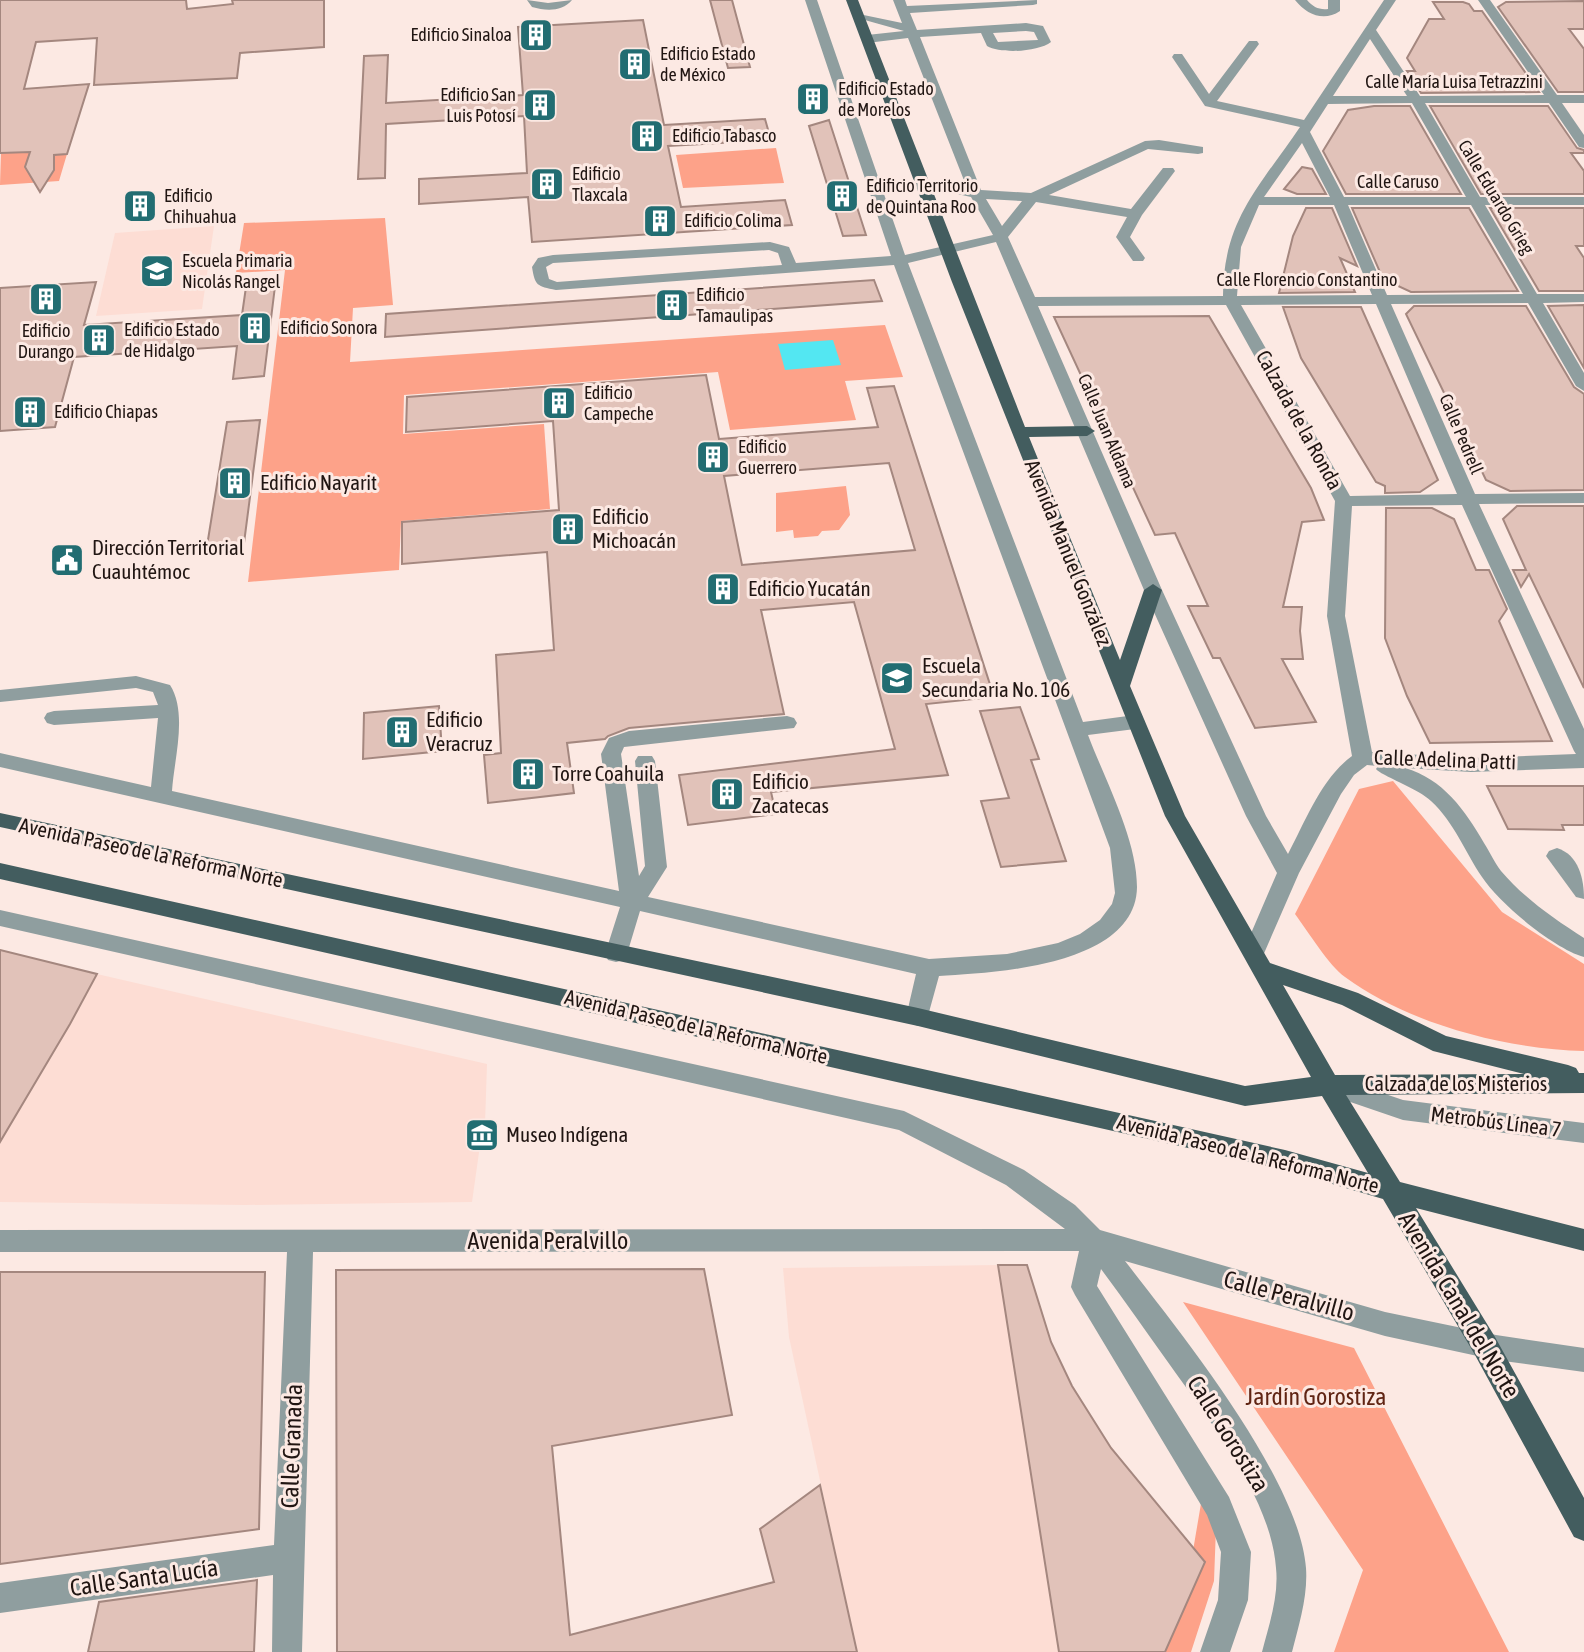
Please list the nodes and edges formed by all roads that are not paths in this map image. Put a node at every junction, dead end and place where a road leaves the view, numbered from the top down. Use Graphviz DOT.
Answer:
graph roads {
  1 [pos="533,0"];
  2 [pos="566,0"];
  3 [pos="811,0"];
  4 [pos="1301,0"];
  5 [pos="1334,0"];
  6 [pos="1390,0"];
  7 [pos="1484,0"];
  8 [pos="1033,2"];
  9 [pos="901,5"];
  10 [pos="855,8"];
  11 [pos="985,29"];
  12 [pos="911,32"];
  13 [pos="1371,32"];
  14 [pos="867,40"];
  15 [pos="1253,44"];
  16 [pos="1178,57"];
  17 [pos="1553,99"];
  18 [pos="1584,99"];
  19 [pos="1325,100"];
  20 [pos="1417,101"];
  21 [pos="1209,103"];
  22 [pos="1305,128"];
  23 [pos="1584,144"];
  24 [pos="1198,150"];
  25 [pos="1168,171"];
  26 [pos="921,182"];
  27 [pos="976,194"];
  28 [pos="1033,197"];
  29 [pos="1475,200"];
  30 [pos="1254,201"];
  31 [pos="1339,201"];
  32 [pos="1584,201"];
  33 [pos="1135,214"];
  34 [pos="1001,237"];
  35 [pos="948,251"];
  36 [pos="1138,258"];
  37 [pos="900,260"];
  38 [pos="791,269"];
  39 [pos="1534,298"];
  40 [pos="1584,298"];
  41 [pos="1230,299"];
  42 [pos="1382,300"];
  43 [pos="1030,303"];
  44 [pos="1584,386"];
  45 [pos="1087,431"];
  46 [pos="1020,432"];
  47 [pos="1584,498"];
  48 [pos="1468,499"];
  49 [pos="1344,501"];
  50 [pos="1153,590"];
  51 [pos="1121,685"];
  52 [pos="0,696"];
  53 [pos="168,711"];
  54 [pos="54,718"];
  55 [pos="1135,722"];
  56 [pos="787,723"];
  57 [pos="1076,730"];
  58 [pos="1584,751"];
  59 [pos="1363,758"];
  60 [pos="0,760"];
  61 [pos="645,761"];
  62 [pos="1584,761"];
  63 [pos="161,794"];
  64 [pos="0,820"];
  65 [pos="1557,856"];
  66 [pos="0,871"];
  67 [pos="1289,873"];
  68 [pos="1584,891"];
  69 [pos="632,903"];
  70 [pos="0,918"];
  71 [pos="1584,949"];
  72 [pos="617,954"];
  73 [pos="1259,961"];
  74 [pos="929,968"];
  75 [pos="918,1017"];
  76 [pos="1584,1081"];
  77 [pos="1328,1085"];
  78 [pos="1584,1133"];
  79 [pos="1390,1189"];
  80 [pos="1096,1240"];
  81 [pos="1584,1240"];
  82 [pos="0,1241"];
  83 [pos="300,1241"];
  84 [pos="1485,1346"];
  85 [pos="1584,1360"];
  86 [pos="1584,1527"];
  87 [pos="288,1558"];
  88 [pos="0,1598"];
  89 [pos="287,1652"];
  90 [pos="1214,1652"];
  91 [pos="1277,1652"];
  1 -- 2 [label="street"];
  3 -- 37 [label="street"];
  4 -- 5 [label="street"];
  6 -- 13 [label="street"];
  7 -- 17 [label="street"];
  8 -- 9 [label="street"];
  9 -- 12 [label="street, Calle Juan Aldama"];
  10 -- 12 [label="street"];
  10 -- 14 [label="main road, Avenida Manuel González"];
  11 -- 12 [label="street"];
  12 -- 14 [label="street"];
  12 -- 27 [label="street, Calle Juan Aldama"];
  13 -- 19 [label="street"];
  13 -- 20 [label="street, Calle Eduardo Grieg"];
  14 -- 26 [label="main road, Avenida Manuel González"];
  15 -- 21 [label="street"];
  16 -- 21 [label="street"];
  17 -- 18 [label="street, Calle María Luisa Tetrazzini"];
  17 -- 20 [label="street, Calle María Luisa Tetrazzini"];
  17 -- 23 [label="street"];
  19 -- 20 [label="street, Calle María Luisa Tetrazzini"];
  19 -- 22 [label="street"];
  20 -- 29 [label="street, Calle Eduardo Grieg"];
  21 -- 22 [label="street"];
  22 -- 30 [label="street"];
  22 -- 31 [label="street, Calle Pedrell"];
  24 -- 28 [label="street"];
  25 -- 33 [label="street"];
  26 -- 27 [label="street"];
  26 -- 35 [label="main road, Avenida Manuel González"];
  27 -- 28 [label="street"];
  27 -- 34 [label="street, Calle Juan Aldama"];
  28 -- 33 [label="street"];
  28 -- 34 [label="street"];
  29 -- 31 [label="street, Calle Caruso"];
  29 -- 32 [label="street, Calle Caruso"];
  29 -- 39 [label="street, Calle Eduardo Grieg"];
  30 -- 31 [label="street, Calle Caruso"];
  30 -- 41 [label="street"];
  31 -- 42 [label="street, Calle Pedrell"];
  33 -- 36 [label="street"];
  34 -- 35 [label="street"];
  34 -- 43 [label="street, Calle Juan Aldama"];
  35 -- 37 [label="street"];
  35 -- 46 [label="main road, Avenida Manuel González"];
  37 -- 38 [label="street"];
  37 -- 57 [label="street"];
  38 -- 38 [label="street"];
  39 -- 40 [label="street, Calle Florencio Constantino"];
  39 -- 42 [label="street, Calle Florencio Constantino"];
  39 -- 44 [label="street, Calle Eduardo Grieg"];
  41 -- 42 [label="street, Calle Florencio Constantino"];
  41 -- 43 [label="street, Calle Florencio Constantino"];
  41 -- 49 [label="street, Calzada de la Ronda"];
  42 -- 48 [label="street, Calle Pedrell"];
  43 -- 45 [label="street, Calle Juan Aldama"];
  45 -- 46 [label="main road"];
  45 -- 50 [label="street, Calle Juan Aldama"];
  46 -- 51 [label="main road, Avenida Manuel González"];
  47 -- 48 [label="street"];
  48 -- 49 [label="street"];
  48 -- 58 [label="street, Calle Pedrell"];
  49 -- 59 [label="street, Calzada de la Ronda"];
  50 -- 51 [label="main road"];
  50 -- 67 [label="street, Calle Juan Aldama"];
  51 -- 55 [label="main road, Avenida Manuel González"];
  52 -- 53 [label="street"];
  53 -- 54 [label="street"];
  53 -- 63 [label="street"];
  55 -- 57 [label="street"];
  55 -- 73 [label="main road, Avenida Manuel González"];
  56 -- 69 [label="street"];
  57 -- 74 [label="street"];
  59 -- 62 [label="street, Calle Adelina Patti"];
  59 -- 67 [label="street, Calle Adelina Patti"];
  59 -- 71 [label="street"];
  60 -- 63 [label="street"];
  61 -- 69 [label="street"];
  63 -- 69 [label="street"];
  64 -- 72 [label="main road, Avenida Paseo de la Reforma Norte"];
  65 -- 68 [label="street"];
  66 -- 79 [label="main road, Avenida Paseo de la Reforma Norte"];
  67 -- 73 [label="street, Calle Adelina Patti"];
  69 -- 72 [label="street"];
  69 -- 74 [label="street"];
  70 -- 80 [label="street"];
  72 -- 75 [label="main road, Avenida Paseo de la Reforma Norte"];
  73 -- 76 [label="main road"];
  73 -- 77 [label="main road, Avenida Manuel González"];
  74 -- 75 [label="street"];
  75 -- 77 [label="main road, Avenida Paseo de la Reforma Norte"];
  76 -- 77 [label="main road, Calzada de los Misterios"];
  77 -- 78 [label="street, Metrobús Línea 7"];
  77 -- 79 [label="main road, Avenida Canal del Norte"];
  79 -- 81 [label="main road, Avenida Paseo de la Reforma Norte"];
  79 -- 84 [label="main road, Avenida Canal del Norte"];
  80 -- 83 [label="street, Avenida Peralvillo"];
  80 -- 84 [label="street, Calle Peralvillo"];
  80 -- 90 [label="street"];
  80 -- 91 [label="street, Calle Gorostiza"];
  82 -- 83 [label="street, Avenida Peralvillo"];
  83 -- 87 [label="street, Calle Granada"];
  84 -- 85 [label="street"];
  84 -- 86 [label="main road, Avenida Canal del Norte"];
  87 -- 88 [label="street, Calle Santa Lucía"];
  87 -- 89 [label="street, Calle Granada"];
}
